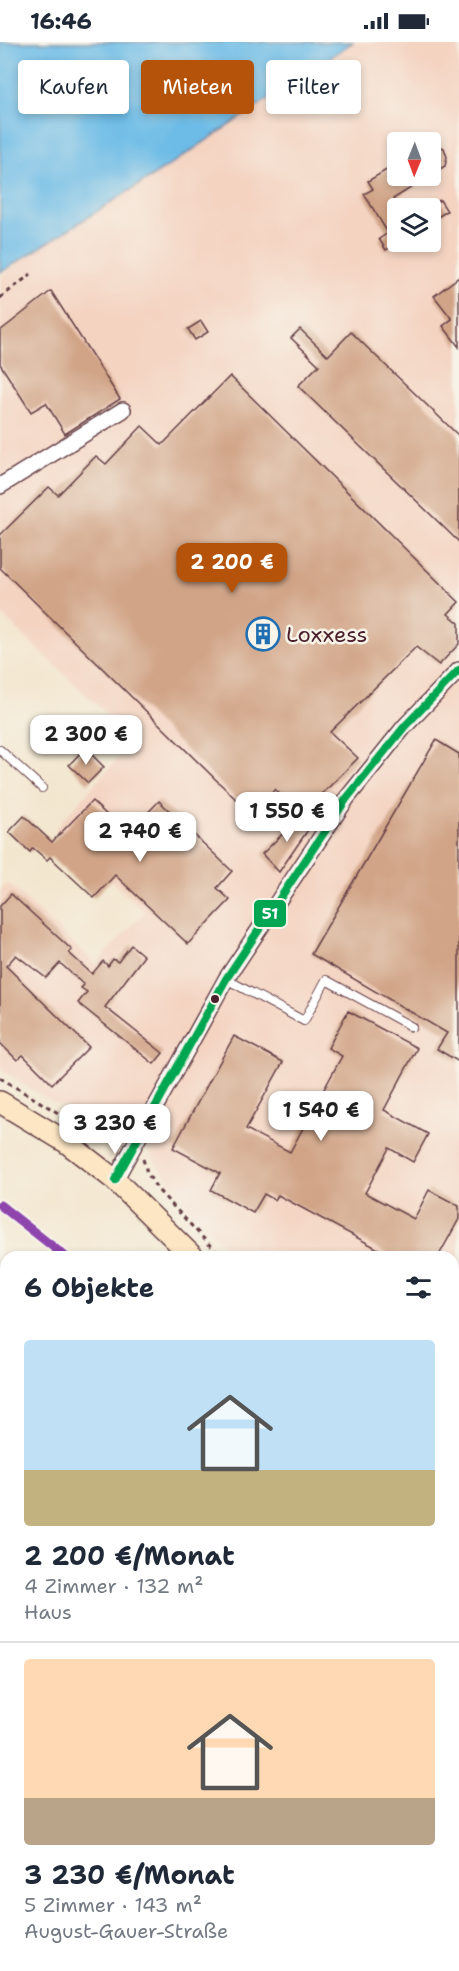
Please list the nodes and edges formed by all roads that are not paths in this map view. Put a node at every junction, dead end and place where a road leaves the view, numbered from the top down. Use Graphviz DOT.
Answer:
graph roads {
  1 [pos="123,410"];
  2 [pos="0,486"];
  3 [pos="459,670"];
  4 [pos="0,750"];
  5 [pos="42,788"];
  6 [pos="226,979"];
  7 [pos="412,1027"];
  8 [pos="0,1102"];
  9 [pos="115,1180"];
  10 [pos="186,1251"];
  1 -- 2 [label="street"];
  3 -- 6 [label="street"];
  4 -- 5 [label="lane"];
  6 -- 7 [label="lane"];
  6 -- 9 [label="street"];
  8 -- 9 [label="main road"];
  9 -- 10 [label="main road"];
}
